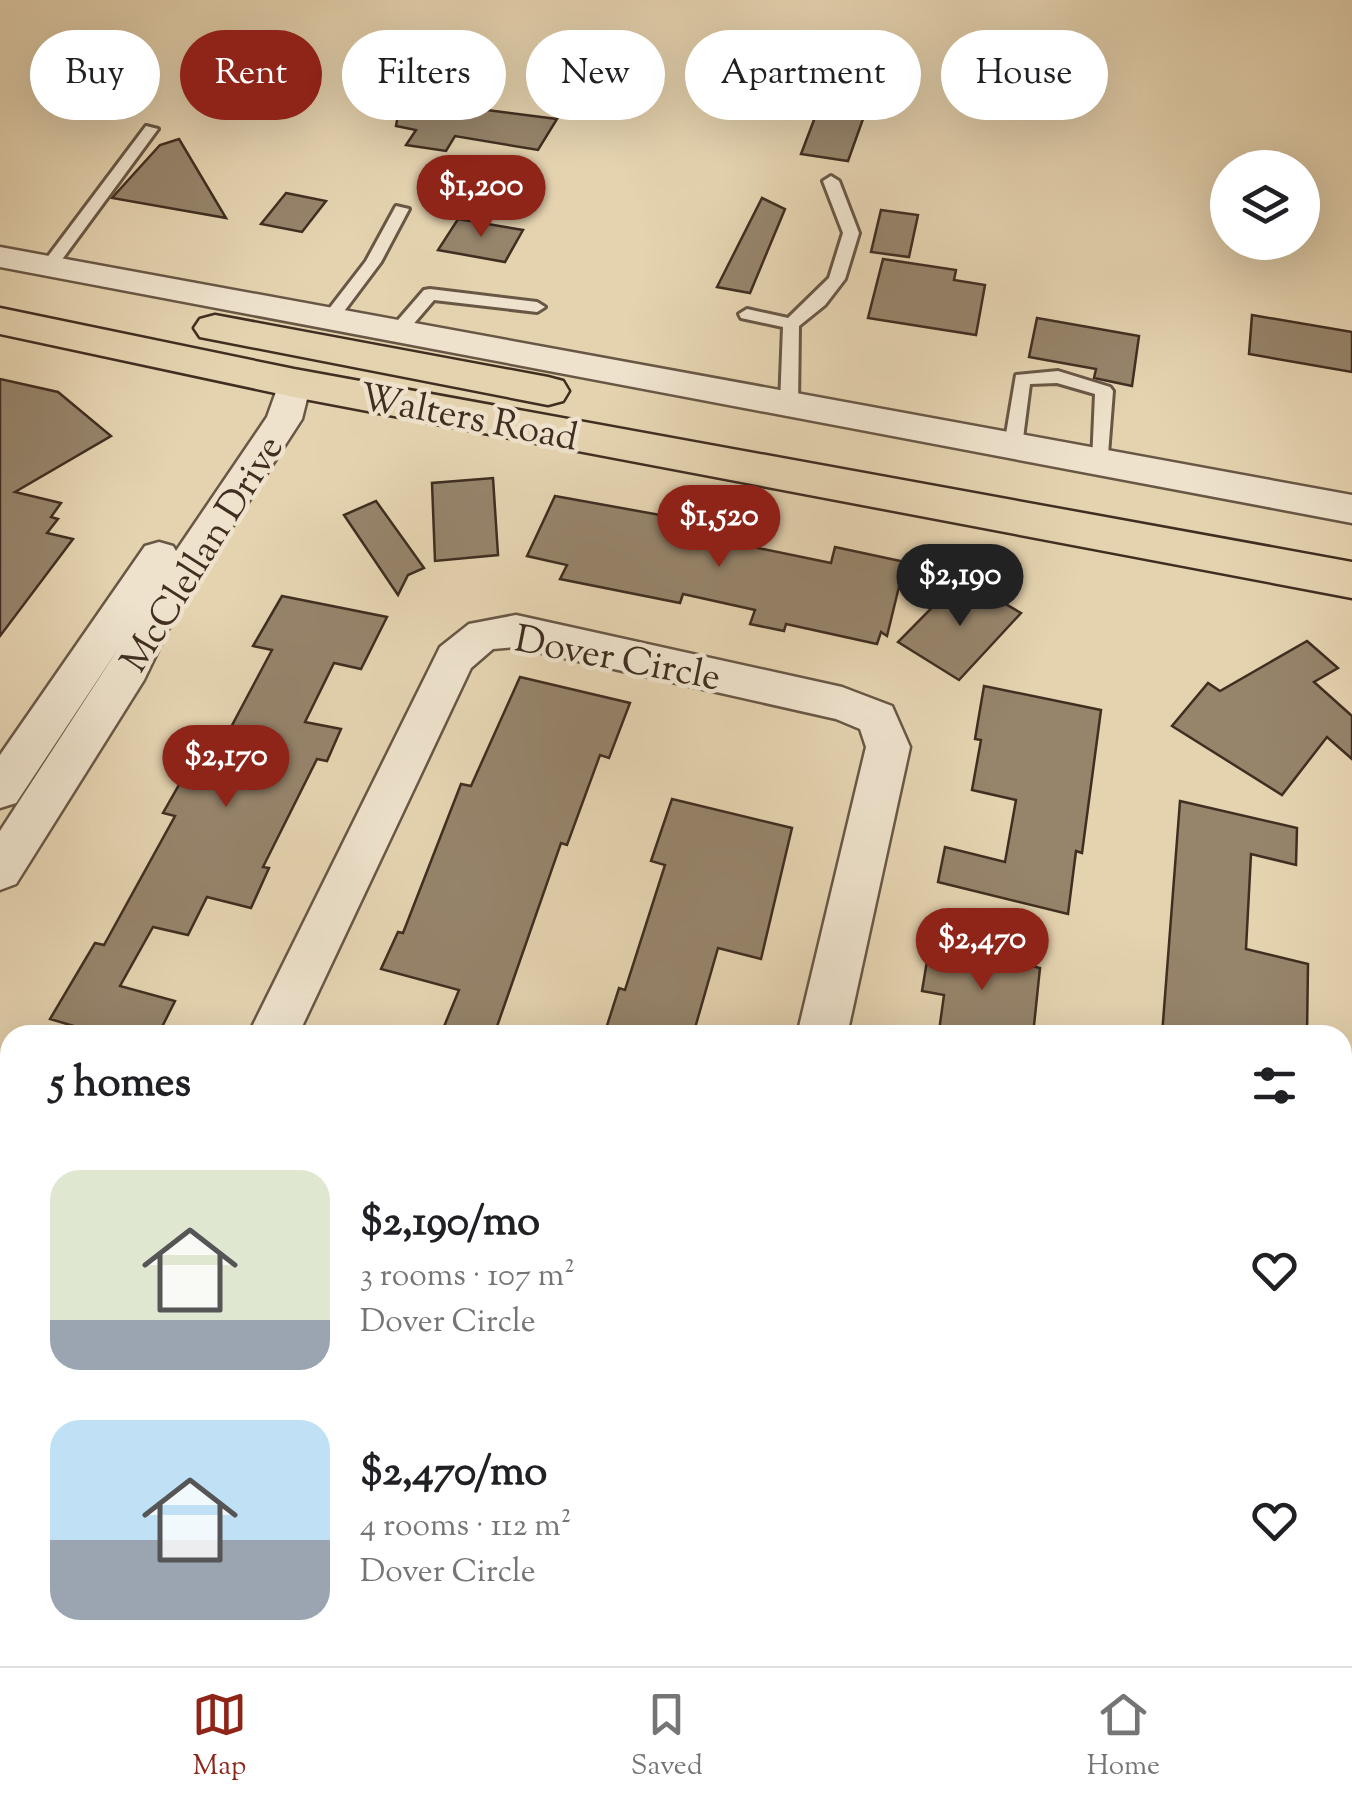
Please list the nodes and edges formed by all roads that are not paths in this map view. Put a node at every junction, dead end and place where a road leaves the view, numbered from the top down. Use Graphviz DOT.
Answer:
graph roads {
  1 [pos="151,129"];
  2 [pos="831,182"];
  3 [pos="401,209"];
  4 [pos="0,257"];
  5 [pos="48,266"];
  6 [pos="0,287"];
  7 [pos="537,307"];
  8 [pos="746,314"];
  9 [pos="0,321"];
  10 [pos="791,324"];
  11 [pos="398,331"];
  12 [pos="314,350"];
  13 [pos="789,404"];
  14 [pos="1014,446"];
  15 [pos="1101,462"];
  16 [pos="1352,509"];
  17 [pos="1352,544"];
  18 [pos="1352,580"];
  19 [pos="0,790"];
  20 [pos="0,870"];
  21 [pos="278,1025"];
  22 [pos="824,1025"];
  1 -- 5 [label="lane"];
  2 -- 10 [label="lane"];
  3 -- 12 [label="lane"];
  4 -- 5 [label="street, Walters Road"];
  5 -- 12 [label="street, Walters Road"];
  6 -- 12 [label="main road, Walters Road"];
  7 -- 11 [label="lane"];
  8 -- 10 [label="lane"];
  9 -- 12 [label="main road, Walters Road"];
  10 -- 13 [label="lane"];
  11 -- 12 [label="street, Walters Road"];
  11 -- 13 [label="street, Walters Road"];
  12 -- 17 [label="main road, Walters Road"];
  12 -- 18 [label="main road, Walters Road"];
  12 -- 19 [label="street, McClellan Drive"];
  12 -- 20 [label="street, McClellan Drive"];
  13 -- 14 [label="street, Walters Road"];
  14 -- 15 [label="street, Walters Road"];
  14 -- 15 [label="lane"];
  15 -- 16 [label="street, Walters Road"];
  21 -- 22 [label="street, Dover Circle"];
}
